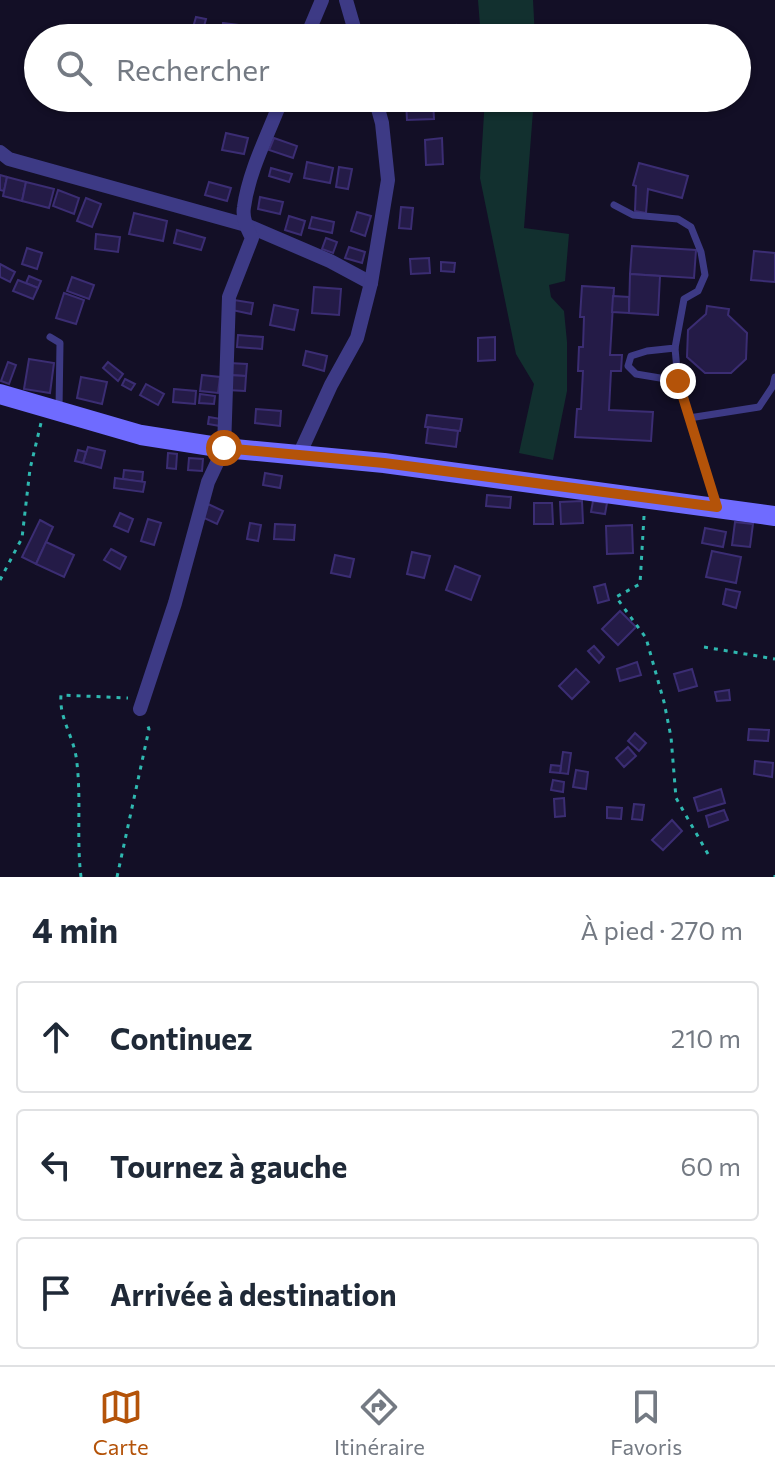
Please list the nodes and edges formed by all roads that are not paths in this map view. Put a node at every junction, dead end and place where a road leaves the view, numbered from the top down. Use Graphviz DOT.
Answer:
graph roads {
  1 [pos="322,0"];
  2 [pos="346,0"];
  3 [pos="312,24"];
  4 [pos="353,24"];
  5 [pos="276,112"];
  6 [pos="379,112"];
  7 [pos="0,152"];
  8 [pos="614,205"];
  9 [pos="246,225"];
  10 [pos="371,283"];
  11 [pos="50,337"];
  12 [pos="675,348"];
  13 [pos="775,377"];
  14 [pos="678,381"];
  15 [pos="0,394"];
  16 [pos="52,409"];
  17 [pos="689,418"];
  18 [pos="224,448"];
  19 [pos="299,455"];
  20 [pos="717,507"];
  21 [pos="775,516"];
  22 [pos="142,704"];
  1 -- 3 [label="street"];
  2 -- 4 [label="street"];
  5 -- 9 [label="street"];
  6 -- 10 [label="street"];
  7 -- 9 [label="street"];
  8 -- 12 [label="lane"];
  9 -- 10 [label="street"];
  9 -- 18 [label="street"];
  10 -- 19 [label="street"];
  11 -- 16 [label="lane"];
  12 -- 14 [label="lane"];
  12 -- 14 [label="lane"];
  13 -- 17 [label="lane"];
  14 -- 17 [label="lane"];
  15 -- 16 [label="main road"];
  16 -- 18 [label="main road"];
  17 -- 20 [label="lane"];
  18 -- 19 [label="main road"];
  18 -- 22 [label="street"];
  19 -- 20 [label="main road"];
  20 -- 21 [label="main road"];
}
